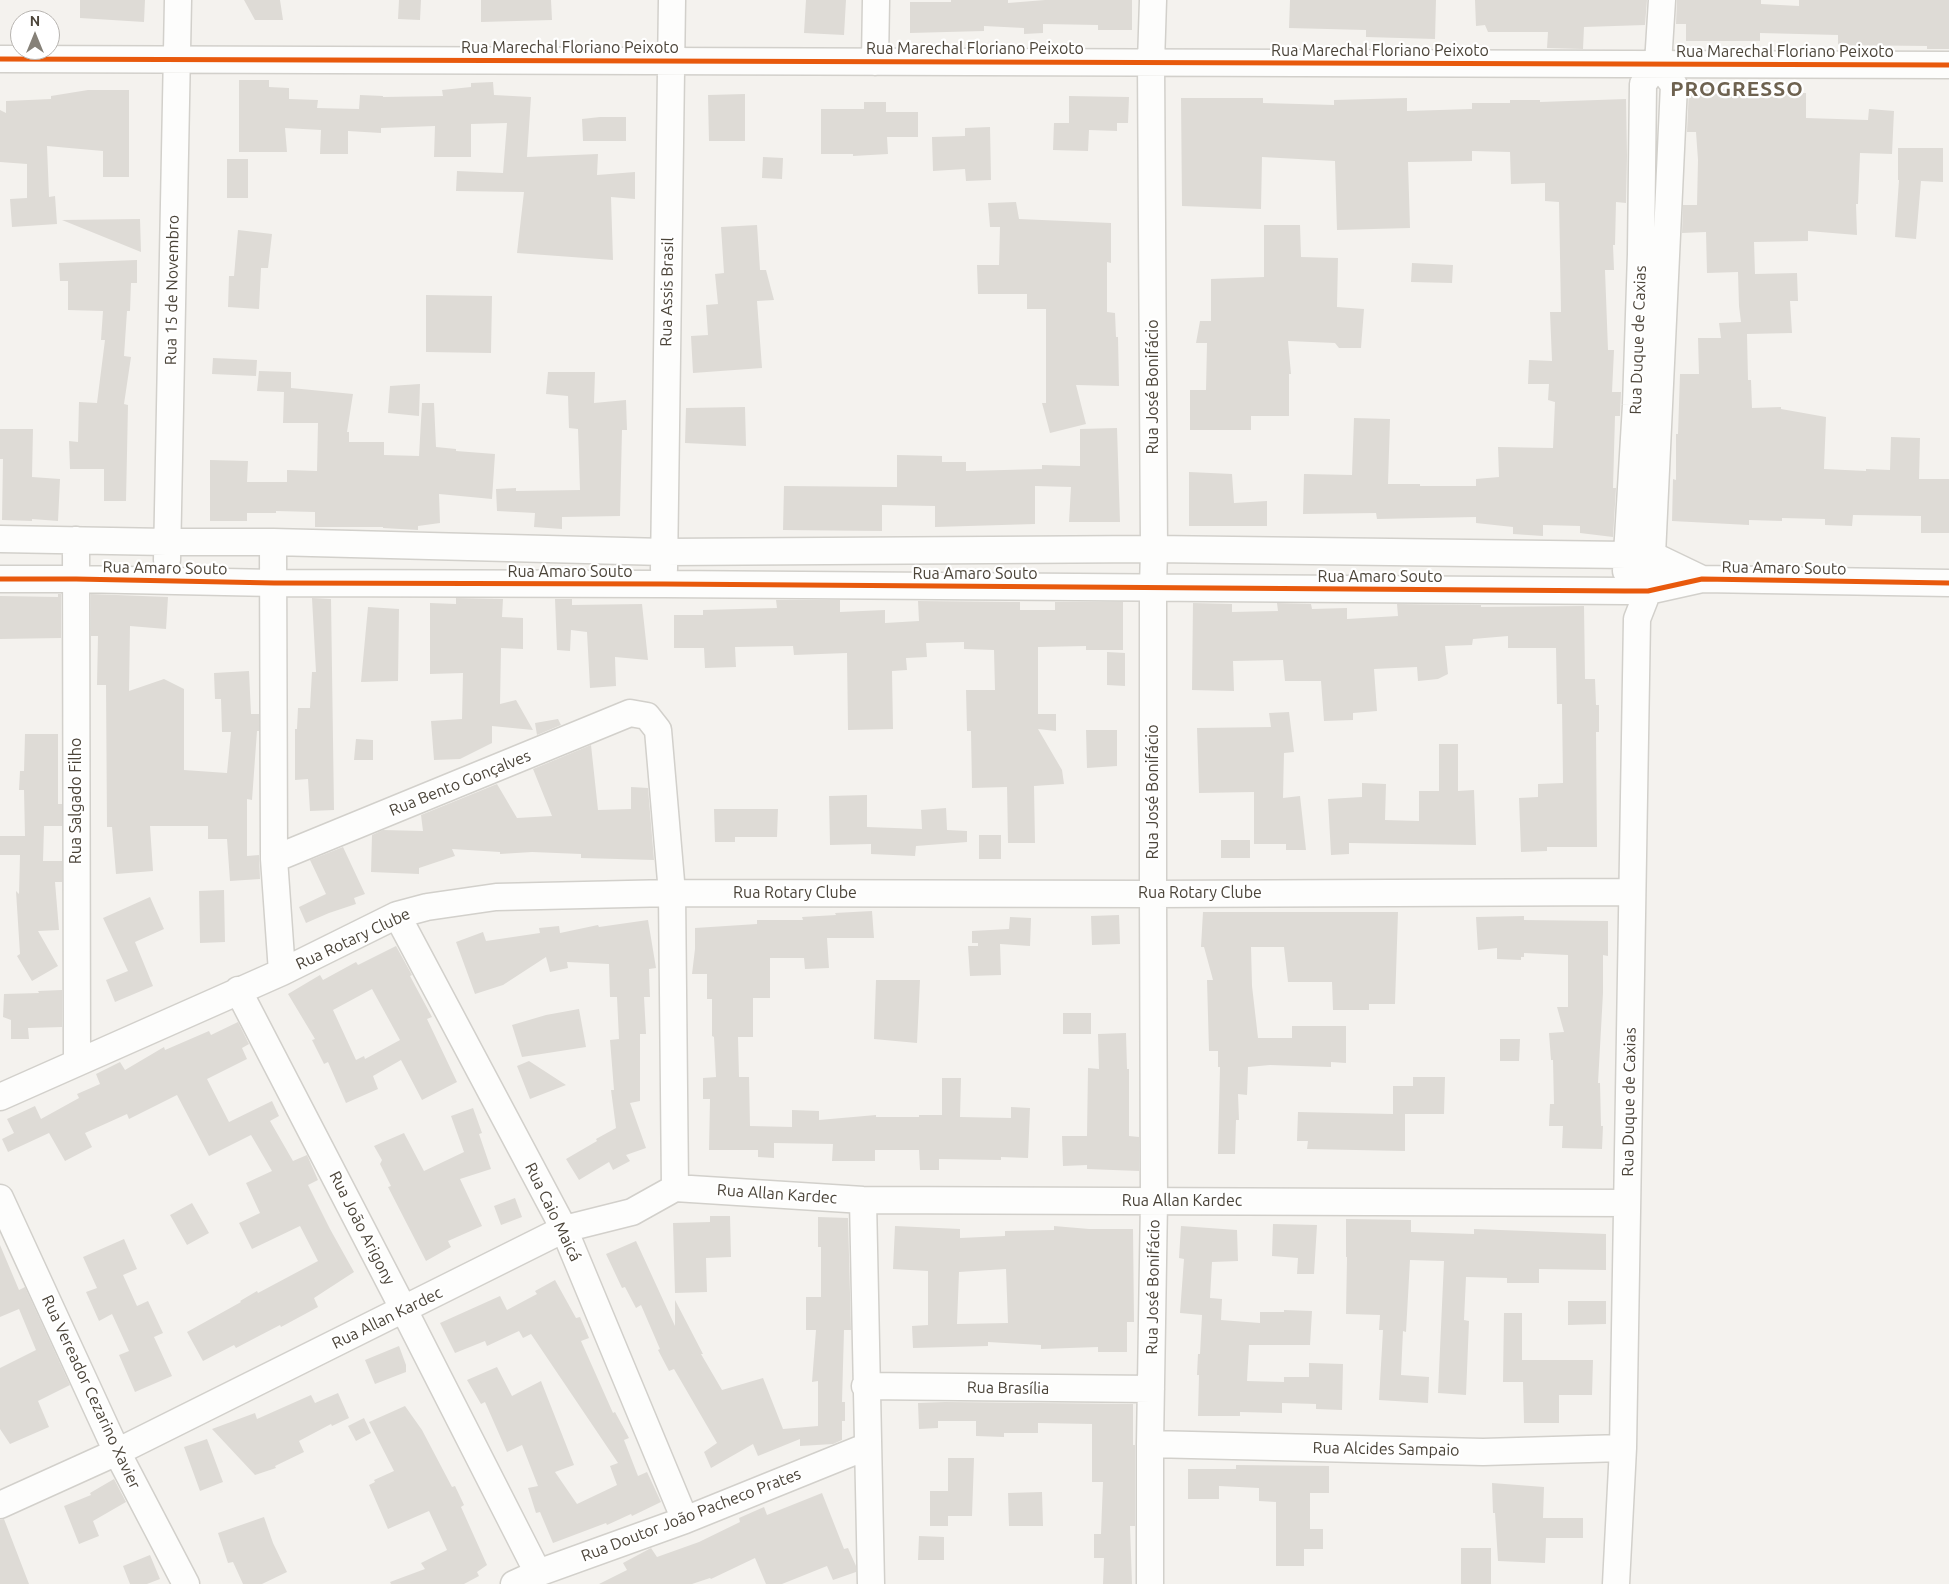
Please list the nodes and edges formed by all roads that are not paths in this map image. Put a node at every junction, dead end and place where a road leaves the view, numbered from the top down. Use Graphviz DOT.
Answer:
graph roads {
  1 [pos="178,0"];
  2 [pos="672,0"];
  3 [pos="876,0"];
  4 [pos="1153,0"];
  5 [pos="1662,0"];
  6 [pos="0,59"];
  7 [pos="178,60"];
  8 [pos="670,61"];
  9 [pos="875,62"];
  10 [pos="1151,63"];
  11 [pos="1658,64"];
  12 [pos="1949,65"];
  13 [pos="1641,254"];
  14 [pos="1667,254"];
  15 [pos="1648,405"];
  16 [pos="0,539"];
  17 [pos="76,540"];
  18 [pos="167,542"];
  19 [pos="273,542"];
  20 [pos="1154,549"];
  21 [pos="664,552"];
  22 [pos="1627,555"];
  23 [pos="1652,555"];
  24 [pos="0,579"];
  25 [pos="76,579"];
  26 [pos="1702,579"];
  27 [pos="167,581"];
  28 [pos="1949,583"];
  29 [pos="274,584"];
  30 [pos="664,584"];
  31 [pos="1153,588"];
  32 [pos="1636,591"];
  33 [pos="274,859"];
  34 [pos="1632,892"];
  35 [pos="672,893"];
  36 [pos="1153,894"];
  37 [pos="397,915"];
  38 [pos="282,972"];
  39 [pos="238,990"];
  40 [pos="77,1062"];
  41 [pos="0,1097"];
  42 [pos="675,1188"];
  43 [pos="0,1198"];
  44 [pos="863,1200"];
  45 [pos="1154,1201"];
  46 [pos="1627,1203"];
  47 [pos="564,1229"];
  48 [pos="404,1310"];
  49 [pos="865,1386"];
  50 [pos="1151,1389"];
  51 [pos="1150,1444"];
  52 [pos="868,1446"];
  53 [pos="1623,1448"];
  54 [pos="117,1452"];
  55 [pos="0,1505"];
  56 [pos="685,1520"];
  57 [pos="538,1573"];
  58 [pos="186,1584"];
  59 [pos="514,1584"];
  60 [pos="871,1584"];
  61 [pos="1150,1584"];
  62 [pos="1616,1584"];
  1 -- 7 [label="street, Rua 15 de Novembro"];
  2 -- 8 [label="street, Rua Assis Brasil"];
  3 -- 9 [label="street"];
  4 -- 10 [label="street, Rua José Bonifácio"];
  5 -- 11 [label="street"];
  6 -- 7 [label="street, Rua Marechal Floriano Peixoto"];
  7 -- 8 [label="street, Rua Marechal Floriano Peixoto"];
  7 -- 18 [label="street, Rua 15 de Novembro"];
  8 -- 9 [label="street, Rua Marechal Floriano Peixoto"];
  8 -- 21 [label="street, Rua Assis Brasil"];
  9 -- 10 [label="street, Rua Marechal Floriano Peixoto"];
  10 -- 11 [label="street, Rua Marechal Floriano Peixoto"];
  10 -- 20 [label="street, Rua José Bonifácio"];
  11 -- 12 [label="street, Rua Marechal Floriano Peixoto"];
  11 -- 13 [label="street, Rua Duque de Caxias"];
  11 -- 14 [label="street, Rua Duque de Caxias"];
  13 -- 14 [label="street"];
  13 -- 15 [label="street, Rua Duque de Caxias"];
  14 -- 15 [label="street, Rua Duque de Caxias"];
  15 -- 22 [label="street, Rua Duque de Caxias"];
  15 -- 23 [label="street, Rua Duque de Caxias"];
  16 -- 17 [label="street, Rua Amaro Souto"];
  17 -- 18 [label="street, Rua Amaro Souto"];
  17 -- 25 [label="street, Rua Salgado Filho"];
  18 -- 19 [label="street, Rua Amaro Souto"];
  18 -- 27 [label="street, Rua 15 de Novembro"];
  19 -- 21 [label="street, Rua Amaro Souto"];
  19 -- 29 [label="street"];
  20 -- 21 [label="street, Rua Amaro Souto"];
  20 -- 22 [label="street, Rua Amaro Souto"];
  20 -- 31 [label="street, Rua José Bonifácio"];
  21 -- 30 [label="street, Rua Assis Brasil"];
  22 -- 23 [label="street, Rua Amaro Souto"];
  22 -- 32 [label="street, Rua Duque de Caxias"];
  23 -- 26 [label="street, Rua Amaro Souto"];
  23 -- 32 [label="street, Rua Duque de Caxias"];
  24 -- 25 [label="street, Rua Amaro Souto"];
  25 -- 27 [label="street, Rua Amaro Souto"];
  25 -- 40 [label="street, Rua Salgado Filho"];
  26 -- 28 [label="street, Rua Amaro Souto"];
  26 -- 32 [label="street, Rua Amaro Souto"];
  27 -- 29 [label="street, Rua Amaro Souto"];
  29 -- 30 [label="street, Rua Amaro Souto"];
  29 -- 33 [label="street"];
  30 -- 31 [label="street, Rua Amaro Souto"];
  31 -- 32 [label="street, Rua Amaro Souto"];
  31 -- 36 [label="street, Rua José Bonifácio"];
  32 -- 34 [label="street, Rua Duque de Caxias"];
  33 -- 35 [label="street, Rua Bento Gonçalves"];
  33 -- 38 [label="street"];
  34 -- 36 [label="street, Rua Rotary Clube"];
  34 -- 46 [label="street, Rua Duque de Caxias"];
  35 -- 36 [label="street, Rua Rotary Clube"];
  35 -- 37 [label="street, Rua Rotary Clube"];
  35 -- 42 [label="street"];
  36 -- 45 [label="street, Rua José Bonifácio"];
  37 -- 38 [label="street, Rua Rotary Clube"];
  37 -- 47 [label="street, Rua Caio Maicá"];
  38 -- 39 [label="street, Rua Rotary Clube"];
  39 -- 40 [label="street, Rua Rotary Clube"];
  39 -- 48 [label="street, Rua João Arigony"];
  40 -- 41 [label="street, Rua Rotary Clube"];
  42 -- 44 [label="street, Rua Allan Kardec"];
  42 -- 47 [label="street, Rua Allan Kardec"];
  43 -- 54 [label="street, Rua Vereador Cezarino Xavier"];
  44 -- 45 [label="street, Rua Allan Kardec"];
  44 -- 49 [label="street"];
  45 -- 46 [label="street, Rua Allan Kardec"];
  45 -- 50 [label="street, Rua José Bonifácio"];
  46 -- 53 [label="street, Rua Duque de Caxias"];
  47 -- 48 [label="street, Rua Allan Kardec"];
  47 -- 56 [label="street, Rua Caio Maicá"];
  48 -- 54 [label="street, Rua Allan Kardec"];
  48 -- 57 [label="street, Rua João Arigony"];
  49 -- 50 [label="street, Rua Brasília"];
  49 -- 52 [label="street"];
  50 -- 51 [label="street, Rua José Bonifácio"];
  51 -- 53 [label="street, Rua Alcides Sampaio"];
  51 -- 61 [label="street, Rua José Bonifácio"];
  52 -- 56 [label="street, Rua Doutor João Pacheco Prates"];
  52 -- 60 [label="street"];
  53 -- 62 [label="street, Rua Duque de Caxias"];
  54 -- 55 [label="street, Rua Allan Kardec"];
  54 -- 58 [label="street, Rua Vereador Cezarino Xavier"];
  56 -- 57 [label="street, Rua Doutor João Pacheco Prates"];
  57 -- 59 [label="street, Rua Doutor João Pacheco Prates"];
}
